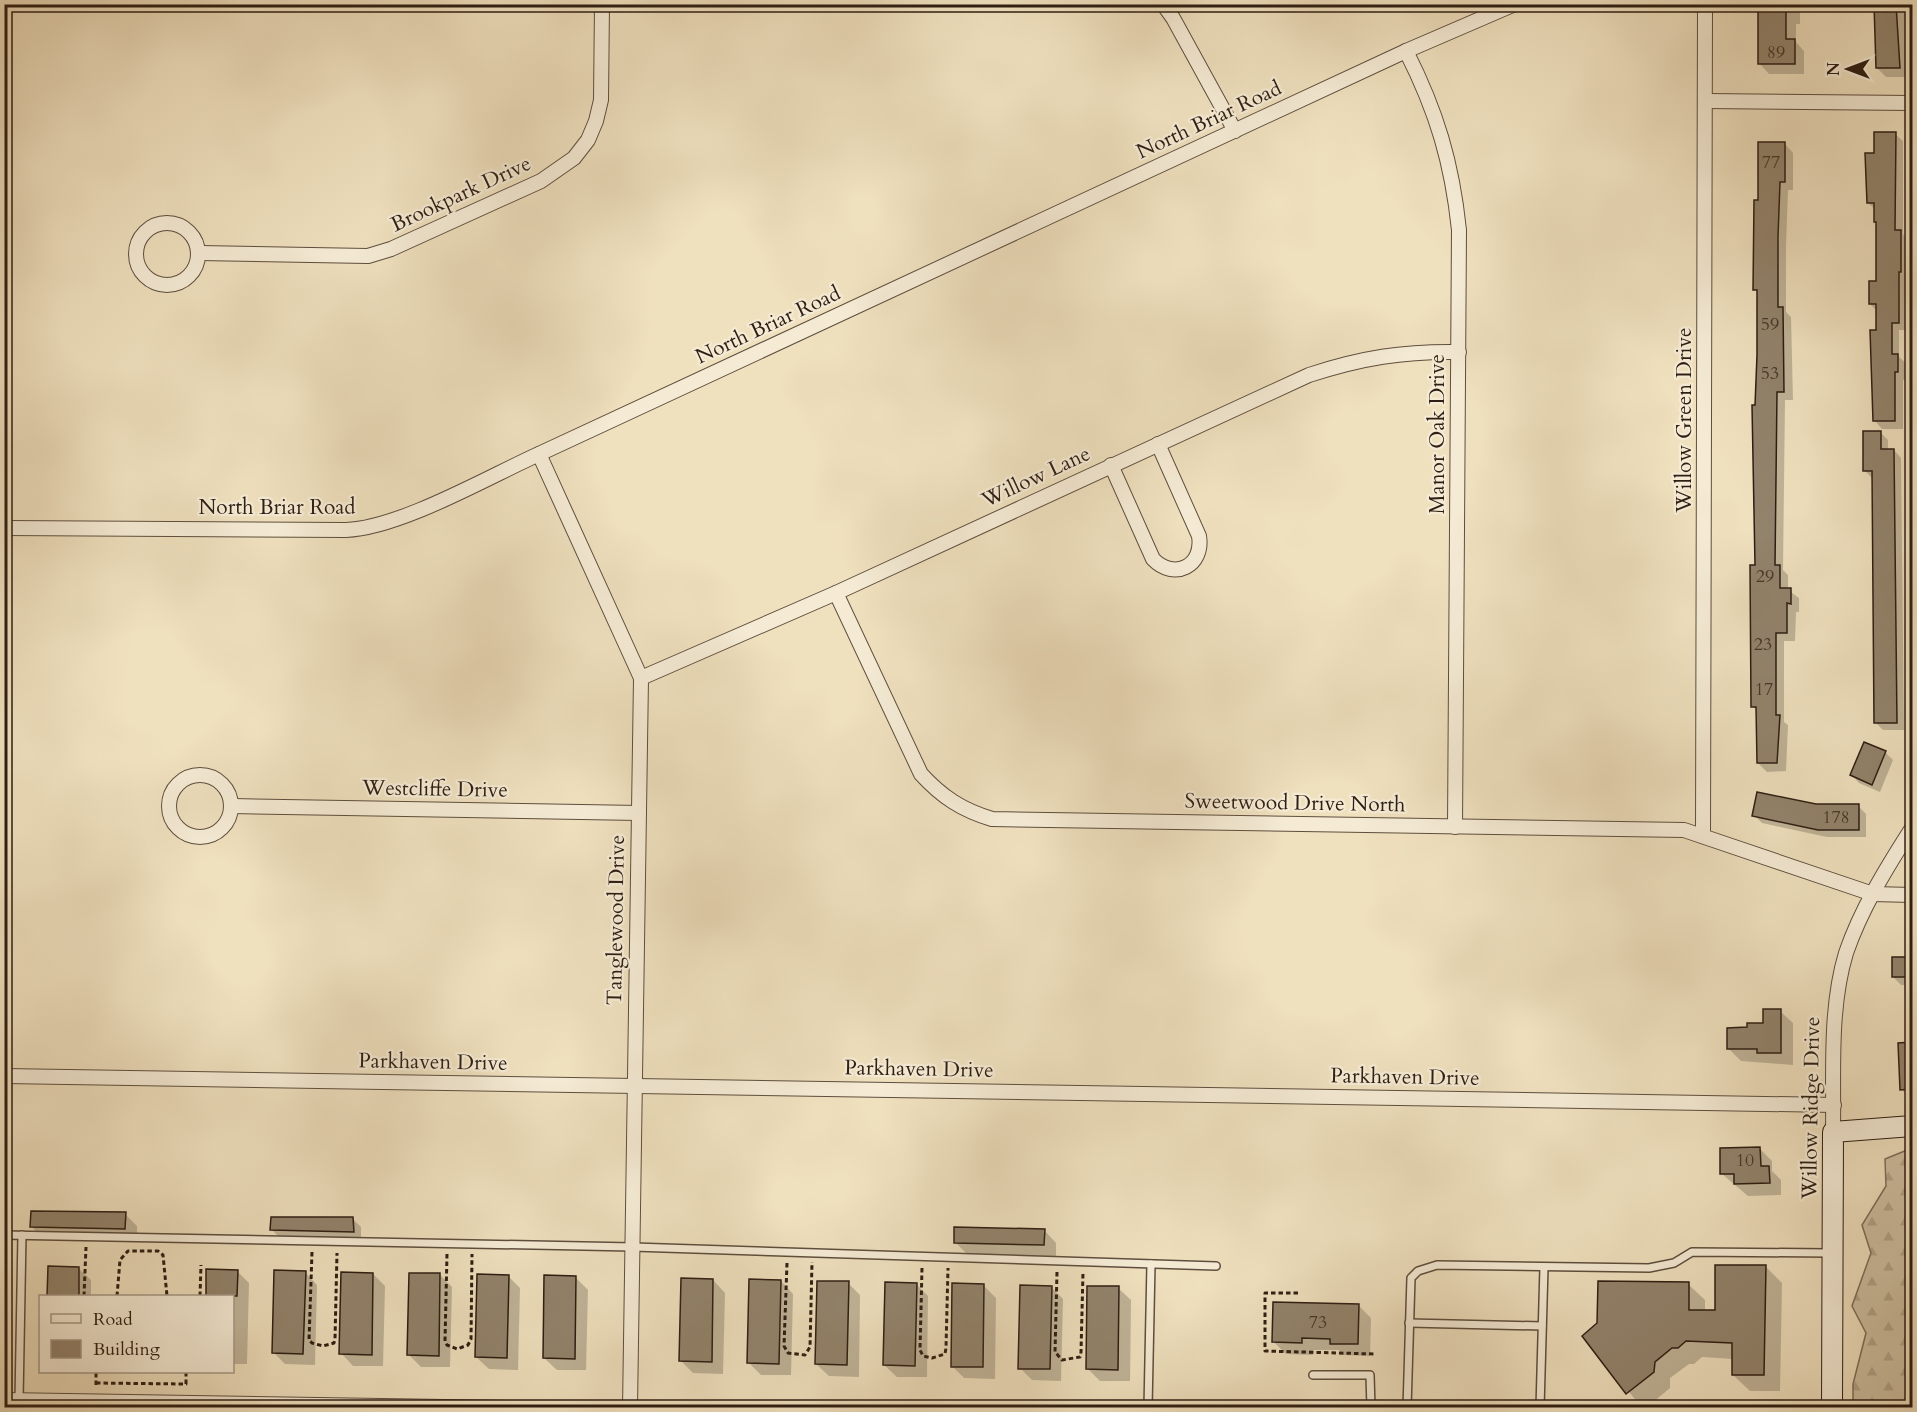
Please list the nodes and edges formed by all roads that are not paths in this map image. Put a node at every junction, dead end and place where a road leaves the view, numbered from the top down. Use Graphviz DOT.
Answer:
graph roads {
  1 [pos="602,4"];
  2 [pos="1163,4"];
  3 [pos="1515,4"];
  4 [pos="1705,4"];
  5 [pos="1406,51"];
  6 [pos="1706,101"];
  7 [pos="1912,103"];
  8 [pos="1235,131"];
  9 [pos="199,253"];
  10 [pos="1459,352"];
  11 [pos="1158,444"];
  12 [pos="539,454"];
  13 [pos="1112,465"];
  14 [pos="4,528"];
  15 [pos="836,593"];
  16 [pos="641,678"];
  17 [pos="231,806"];
  18 [pos="639,813"];
  19 [pos="1455,827"];
  20 [pos="1912,828"];
  21 [pos="1703,836"];
  22 [pos="1873,894"];
  23 [pos="1912,895"];
  24 [pos="4,1076"];
  25 [pos="636,1086"];
  26 [pos="1834,1105"];
  27 [pos="1912,1126"];
  28 [pos="1833,1132"];
  29 [pos="4,1235"];
  30 [pos="22,1235"];
  31 [pos="633,1247"];
  32 [pos="1833,1253"];
  33 [pos="1151,1264"];
  34 [pos="1216,1266"];
  35 [pos="1544,1267"];
  36 [pos="1409,1323"];
  37 [pos="1542,1326"];
  38 [pos="1313,1375"];
  39 [pos="4,1400"];
  40 [pos="19,1400"];
  41 [pos="109,1405"];
  42 [pos="509,1407"];
  43 [pos="630,1407"];
  44 [pos="1148,1407"];
  45 [pos="1371,1407"];
  46 [pos="1407,1407"];
  47 [pos="1540,1407"];
  48 [pos="1832,1407"];
  1 -- 9 [label="street, Brookpark Drive"];
  2 -- 8 [label="street"];
  3 -- 5 [label="street, North Briar Road"];
  4 -- 6 [label="street, Willow Green Drive"];
  5 -- 8 [label="street, North Briar Road"];
  5 -- 10 [label="street, Manor Oak Drive"];
  6 -- 7 [label="street"];
  6 -- 21 [label="street, Willow Green Drive"];
  8 -- 12 [label="street, North Briar Road"];
  9 -- 9 [label="street"];
  10 -- 11 [label="street, Willow Lane"];
  10 -- 19 [label="street, Manor Oak Drive"];
  11 -- 13 [label="street, Willow Lane"];
  11 -- 13 [label="street"];
  12 -- 14 [label="street, North Briar Road"];
  12 -- 16 [label="street, Tanglewood Drive"];
  13 -- 15 [label="street, Willow Lane"];
  15 -- 16 [label="street, Willow Lane"];
  15 -- 19 [label="street, Sweetwood Drive North"];
  16 -- 18 [label="street, Tanglewood Drive"];
  17 -- 17 [label="street"];
  17 -- 18 [label="street, Westcliffe Drive"];
  18 -- 25 [label="street, Tanglewood Drive"];
  19 -- 21 [label="street, Sweetwood Drive North"];
  20 -- 22 [label="street, Willow Ridge Drive"];
  21 -- 22 [label="street, Sweetwood Drive North"];
  22 -- 23 [label="street, Sweetwood Drive North"];
  22 -- 26 [label="street, Willow Ridge Drive"];
  24 -- 25 [label="street, Parkhaven Drive"];
  25 -- 26 [label="street, Parkhaven Drive"];
  25 -- 31 [label="street, Tanglewood Drive"];
  26 -- 28 [label="street, Willow Ridge Drive"];
  27 -- 28 [label="street"];
  28 -- 32 [label="street, Willow Ridge Drive"];
  29 -- 30 [label="lane"];
  30 -- 31 [label="lane"];
  30 -- 40 [label="lane"];
  31 -- 33 [label="lane"];
  31 -- 43 [label="street, Tanglewood Drive"];
  32 -- 35 [label="lane"];
  32 -- 48 [label="street, Willow Ridge Drive"];
  33 -- 34 [label="lane"];
  33 -- 44 [label="lane"];
  35 -- 36 [label="lane"];
  35 -- 37 [label="lane"];
  36 -- 37 [label="lane"];
  36 -- 46 [label="lane"];
  37 -- 47 [label="lane"];
  38 -- 45 [label="lane"];
  39 -- 40 [label="street"];
  40 -- 41 [label="street"];
  41 -- 42 [label="street"];
}
